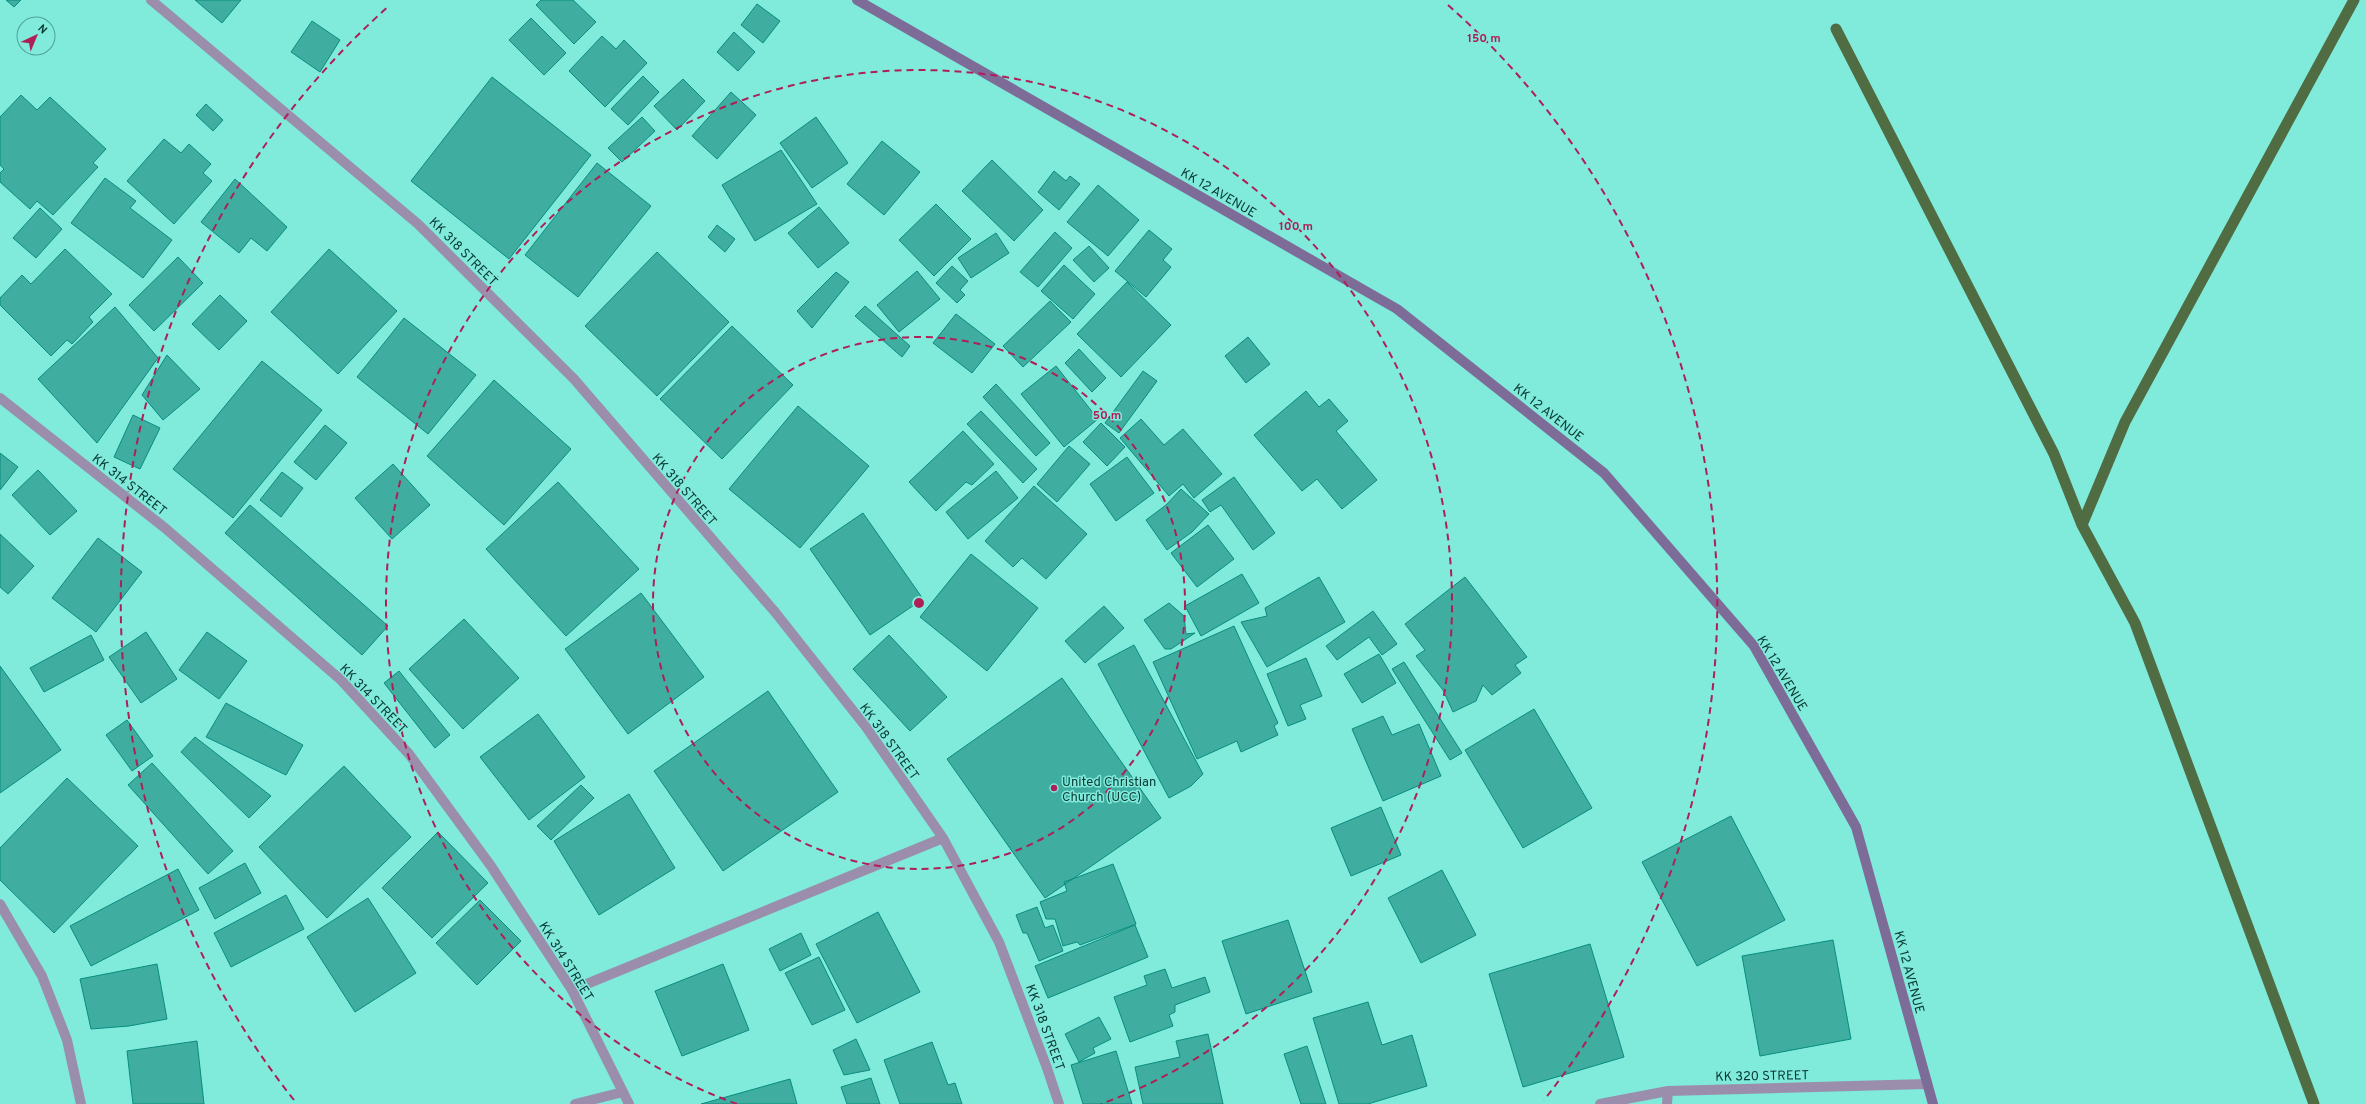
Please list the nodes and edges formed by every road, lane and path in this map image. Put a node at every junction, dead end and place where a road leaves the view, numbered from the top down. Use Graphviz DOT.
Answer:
graph roads {
  1 [pos="151,0"];
  2 [pos="857,0"];
  3 [pos="0,398"];
  4 [pos="943,838"];
  5 [pos="0,904"];
  6 [pos="572,990"];
  7 [pos="1927,1084"];
  8 [pos="1668,1091"];
  9 [pos="623,1092"];
  10 [pos="81,1104"];
  11 [pos="575,1104"];
  12 [pos="629,1104"];
  13 [pos="1059,1104"];
  14 [pos="1600,1104"];
  15 [pos="1667,1104"];
  16 [pos="1933,1104"];
  1 -- 4 [label="street, KK 318 STREET"];
  2 -- 7 [label="main road, KK 12 AVENUE"];
  3 -- 6 [label="street, KK 314 STREET"];
  4 -- 6 [label="street"];
  4 -- 13 [label="street, KK 318 STREET"];
  5 -- 10 [label="street"];
  6 -- 9 [label="street, KK 314 STREET"];
  7 -- 8 [label="street, KK 320 STREET"];
  7 -- 16 [label="main road, KK 12 AVENUE"];
  8 -- 14 [label="street, KK 320 STREET"];
  8 -- 15 [label="street"];
  9 -- 11 [label="street"];
  9 -- 12 [label="street, KK 314 STREET"];
}
